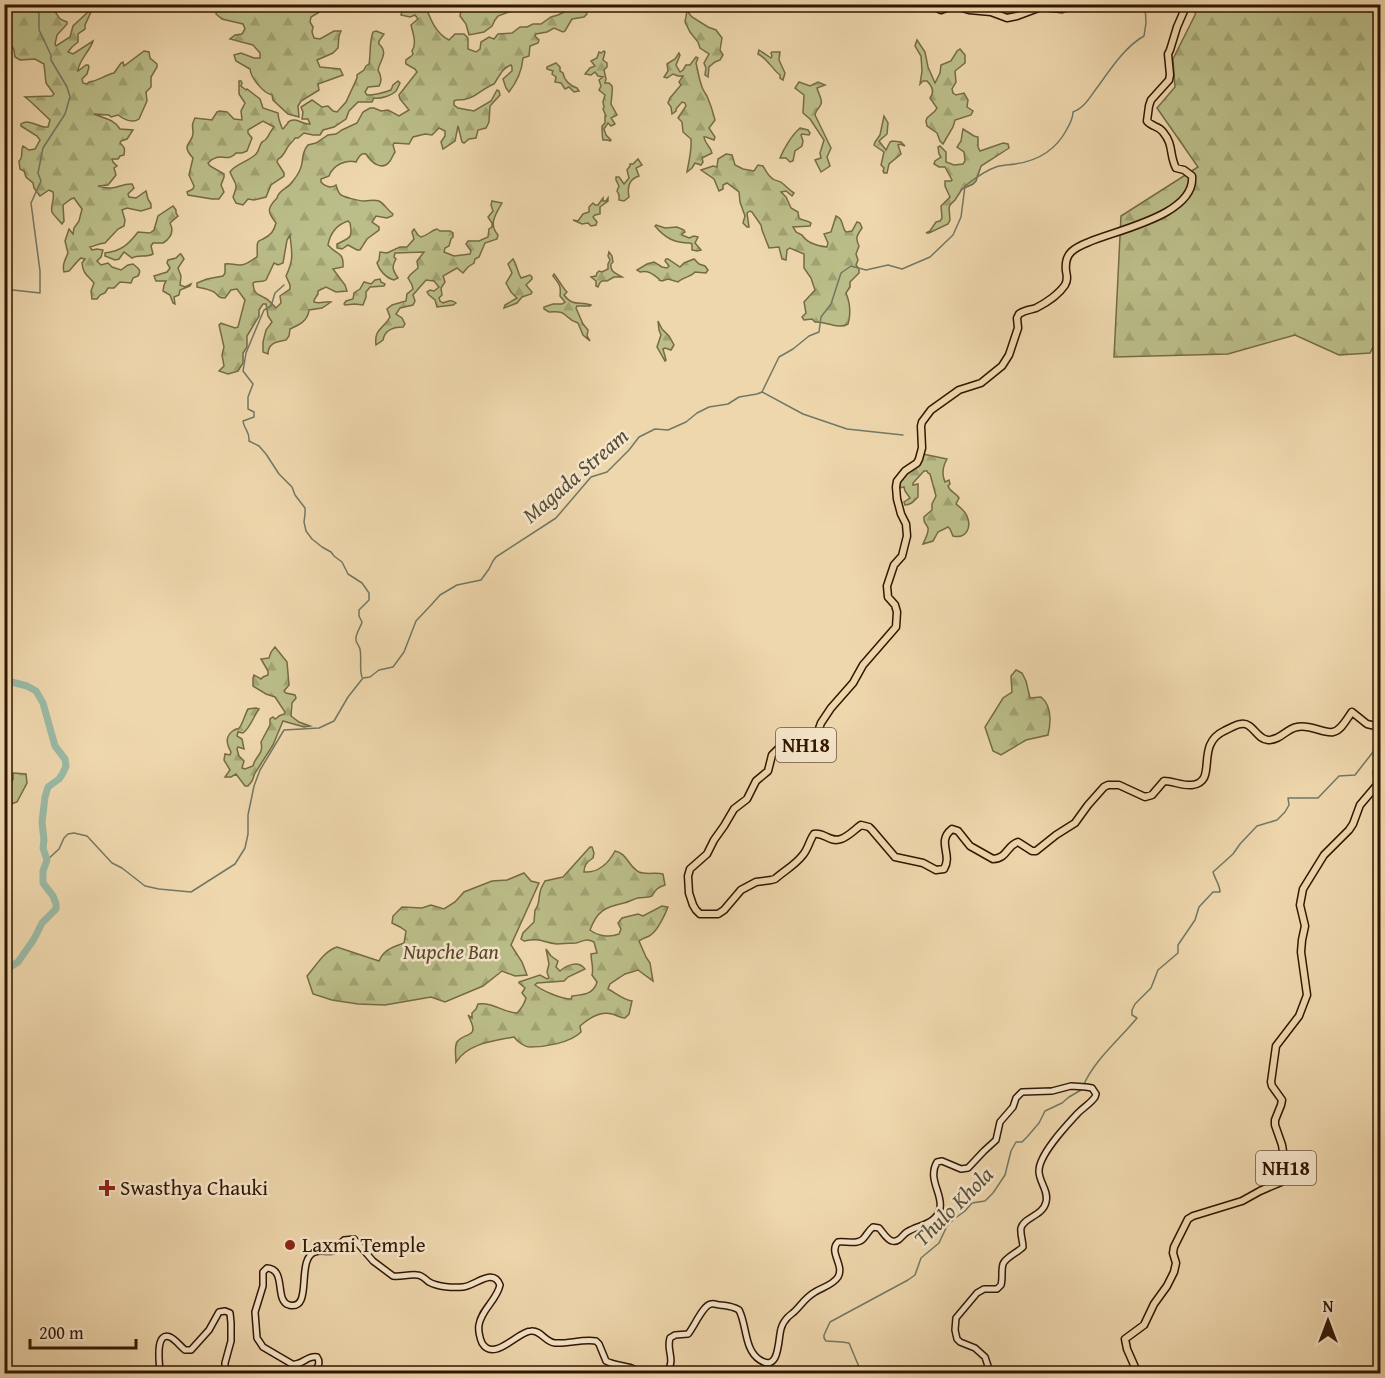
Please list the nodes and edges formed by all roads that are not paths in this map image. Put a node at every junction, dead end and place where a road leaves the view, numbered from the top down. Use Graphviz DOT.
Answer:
graph roads {
  1 [pos="935,4"];
  2 [pos="1077,4"];
  3 [pos="1187,4"];
  4 [pos="1380,727"];
  5 [pos="1380,759"];
  6 [pos="160,1374"];
  7 [pos="228,1374"];
  8 [pos="309,1374"];
  9 [pos="640,1374"];
  10 [pos="667,1374"];
  11 [pos="987,1374"];
  12 [pos="1138,1374"];
  1 -- 2 [label="main road"];
  3 -- 4 [label="main road, NH18"];
  5 -- 12 [label="main road, NH18"];
  6 -- 7 [label="street"];
  8 -- 9 [label="street"];
  10 -- 11 [label="street"];
}
